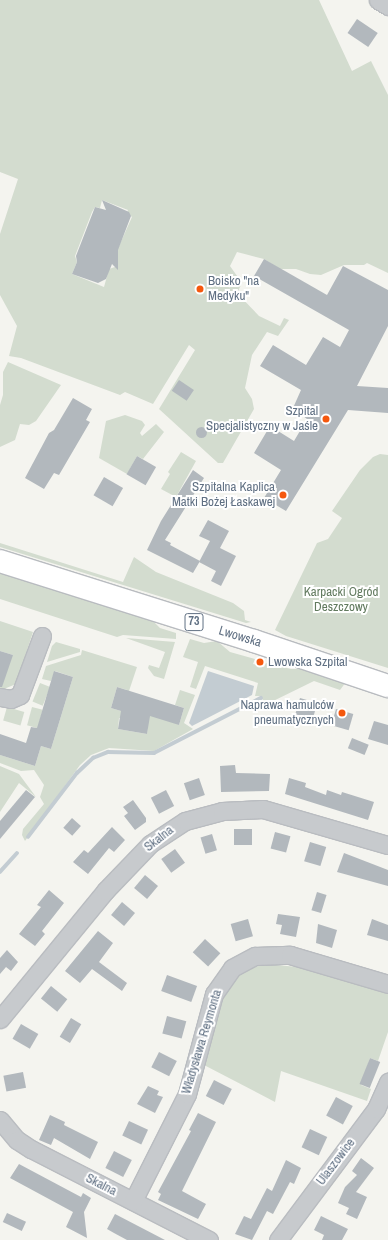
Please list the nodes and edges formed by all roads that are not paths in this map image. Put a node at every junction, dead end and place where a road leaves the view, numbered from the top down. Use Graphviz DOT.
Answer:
graph roads {
  1 [pos="378,0"];
  2 [pos="388,6"];
  3 [pos="0,561"];
  4 [pos="42,636"];
  5 [pos="388,686"];
  6 [pos="0,697"];
  7 [pos="388,845"];
  8 [pos="388,984"];
  9 [pos="0,1019"];
  10 [pos="388,1082"];
  11 [pos="0,1120"];
  12 [pos="133,1200"];
  13 [pos="209,1240"];
  14 [pos="278,1240"];
  1 -- 2 [label="street"];
  3 -- 5 [label="main road, Lwowska / 73"];
  4 -- 6 [label="street"];
  7 -- 9 [label="street, Skalna"];
  8 -- 12 [label="street, Władysława Reymonta"];
  10 -- 14 [label="street, Ulaszowice"];
  11 -- 12 [label="street, Skalna"];
  12 -- 13 [label="street, Skalna"];
}
